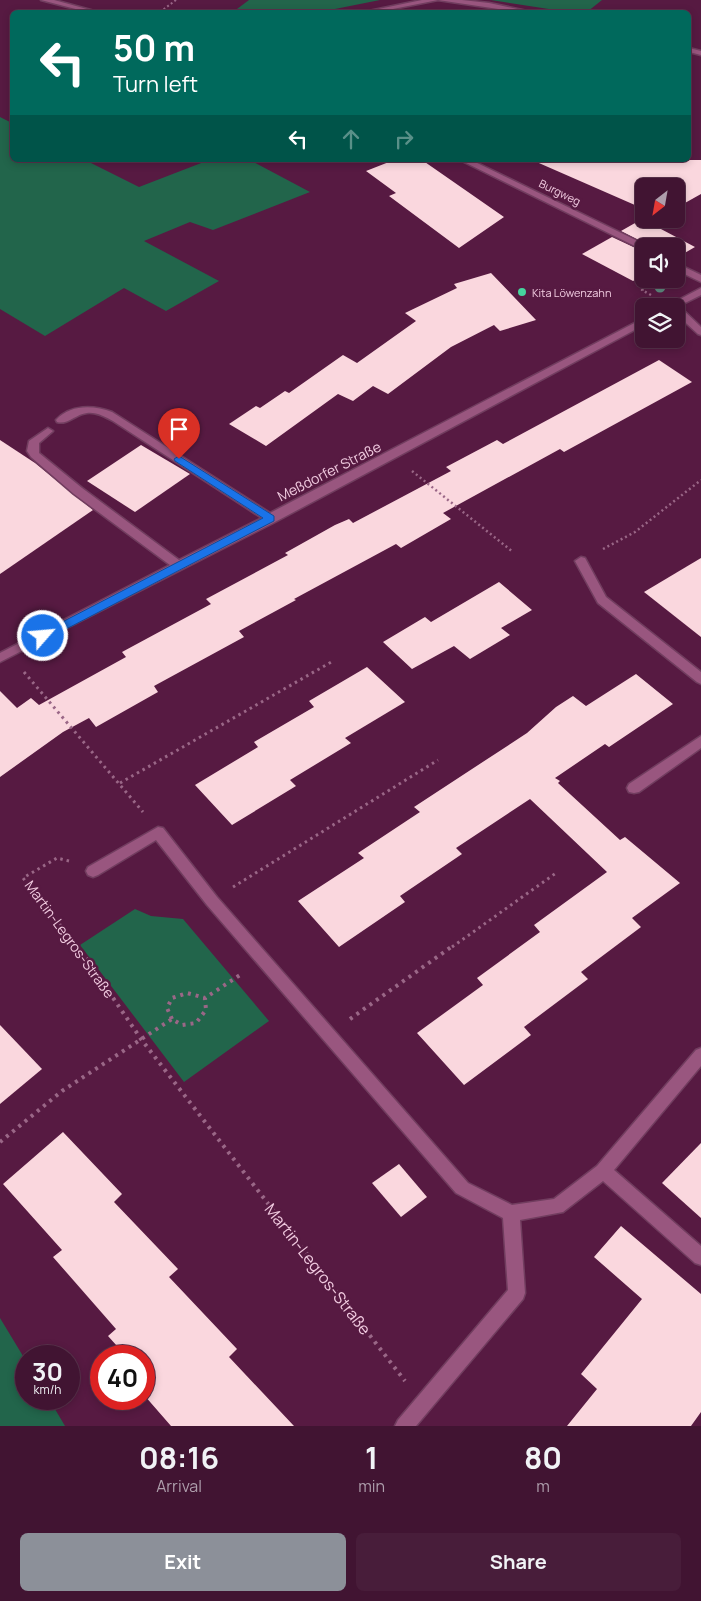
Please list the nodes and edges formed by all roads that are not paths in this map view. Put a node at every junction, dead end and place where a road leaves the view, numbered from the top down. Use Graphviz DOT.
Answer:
graph roads {
  1 [pos="46,0"];
  2 [pos="434,0"];
  3 [pos="441,0"];
  4 [pos="86,10"];
  5 [pos="379,10"];
  6 [pos="517,10"];
  7 [pos="468,162"];
  8 [pos="635,243"];
  9 [pos="685,271"];
  10 [pos="701,279"];
  11 [pos="701,291"];
  12 [pos="685,300"];
  13 [pos="685,317"];
  14 [pos="635,326"];
  15 [pos="701,332"];
  16 [pos="61,420"];
  17 [pos="48,431"];
  18 [pos="271,518"];
  19 [pos="581,561"];
  20 [pos="179,566"];
  21 [pos="5,656"];
  22 [pos="701,679"];
  23 [pos="701,741"];
  24 [pos="634,788"];
  25 [pos="93,871"];
  26 [pos="701,1055"];
  27 [pos="603,1171"];
  28 [pos="512,1213"];
  29 [pos="701,1257"];
  30 [pos="404,1426"];
  1 -- 4 [label="street"];
  2 -- 5 [label="street"];
  3 -- 6 [label="street"];
  7 -- 8 [label="street, Burgweg"];
  9 -- 10 [label="street"];
  11 -- 12 [label="street"];
  13 -- 15 [label="street"];
  14 -- 18 [label="street, Meßdorfer Straße"];
  16 -- 18 [label="street"];
  17 -- 20 [label="street"];
  18 -- 20 [label="street, Meßdorfer Straße"];
  19 -- 22 [label="street"];
  20 -- 21 [label="street, Meßdorfer Straße"];
  23 -- 24 [label="street"];
  25 -- 28 [label="street"];
  26 -- 27 [label="street"];
  27 -- 28 [label="street"];
  27 -- 29 [label="street"];
  28 -- 30 [label="street"];
}
